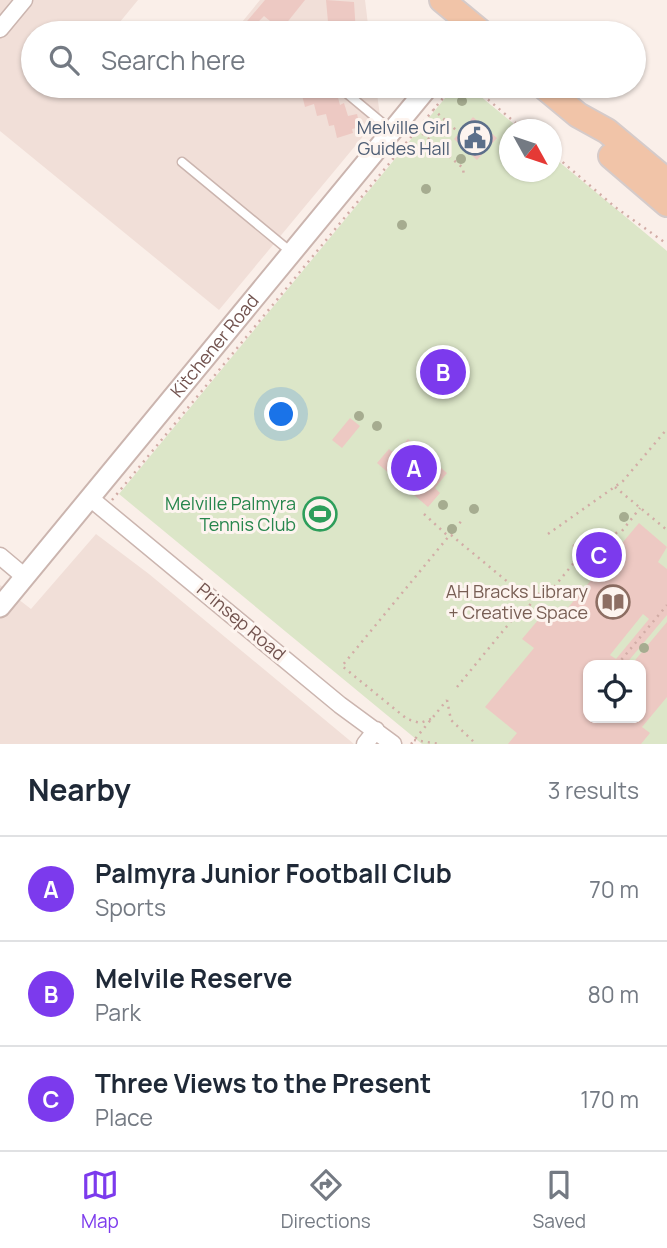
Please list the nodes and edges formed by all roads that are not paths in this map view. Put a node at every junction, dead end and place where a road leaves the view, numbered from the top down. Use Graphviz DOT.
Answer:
graph roads {
  1 [pos="24,0"];
  2 [pos="442,0"];
  3 [pos="465,21"];
  4 [pos="0,29"];
  5 [pos="352,98"];
  6 [pos="419,98"];
  7 [pos="557,98"];
  8 [pos="578,115"];
  9 [pos="392,131"];
  10 [pos="182,162"];
  11 [pos="667,181"];
  12 [pos="667,204"];
  13 [pos="291,252"];
  14 [pos="90,498"];
  15 [pos="0,556"];
  16 [pos="25,577"];
  17 [pos="0,607"];
  18 [pos="376,730"];
  19 [pos="365,744"];
  20 [pos="393,744"];
  1 -- 4 [label="street"];
  2 -- 3 [label="main road"];
  5 -- 9 [label="lane"];
  6 -- 9 [label="street, Kitchener Road"];
  7 -- 8 [label="main road"];
  8 -- 11 [label="main road"];
  8 -- 12 [label="main road"];
  9 -- 13 [label="street, Kitchener Road"];
  10 -- 13 [label="lane"];
  13 -- 14 [label="street, Kitchener Road"];
  14 -- 16 [label="street, Kitchener Road"];
  14 -- 18 [label="street, Prinsep Road"];
  15 -- 16 [label="street"];
  16 -- 17 [label="street, Kitchener Road"];
  18 -- 19 [label="street"];
  18 -- 20 [label="street, Prinsep Road"];
}
